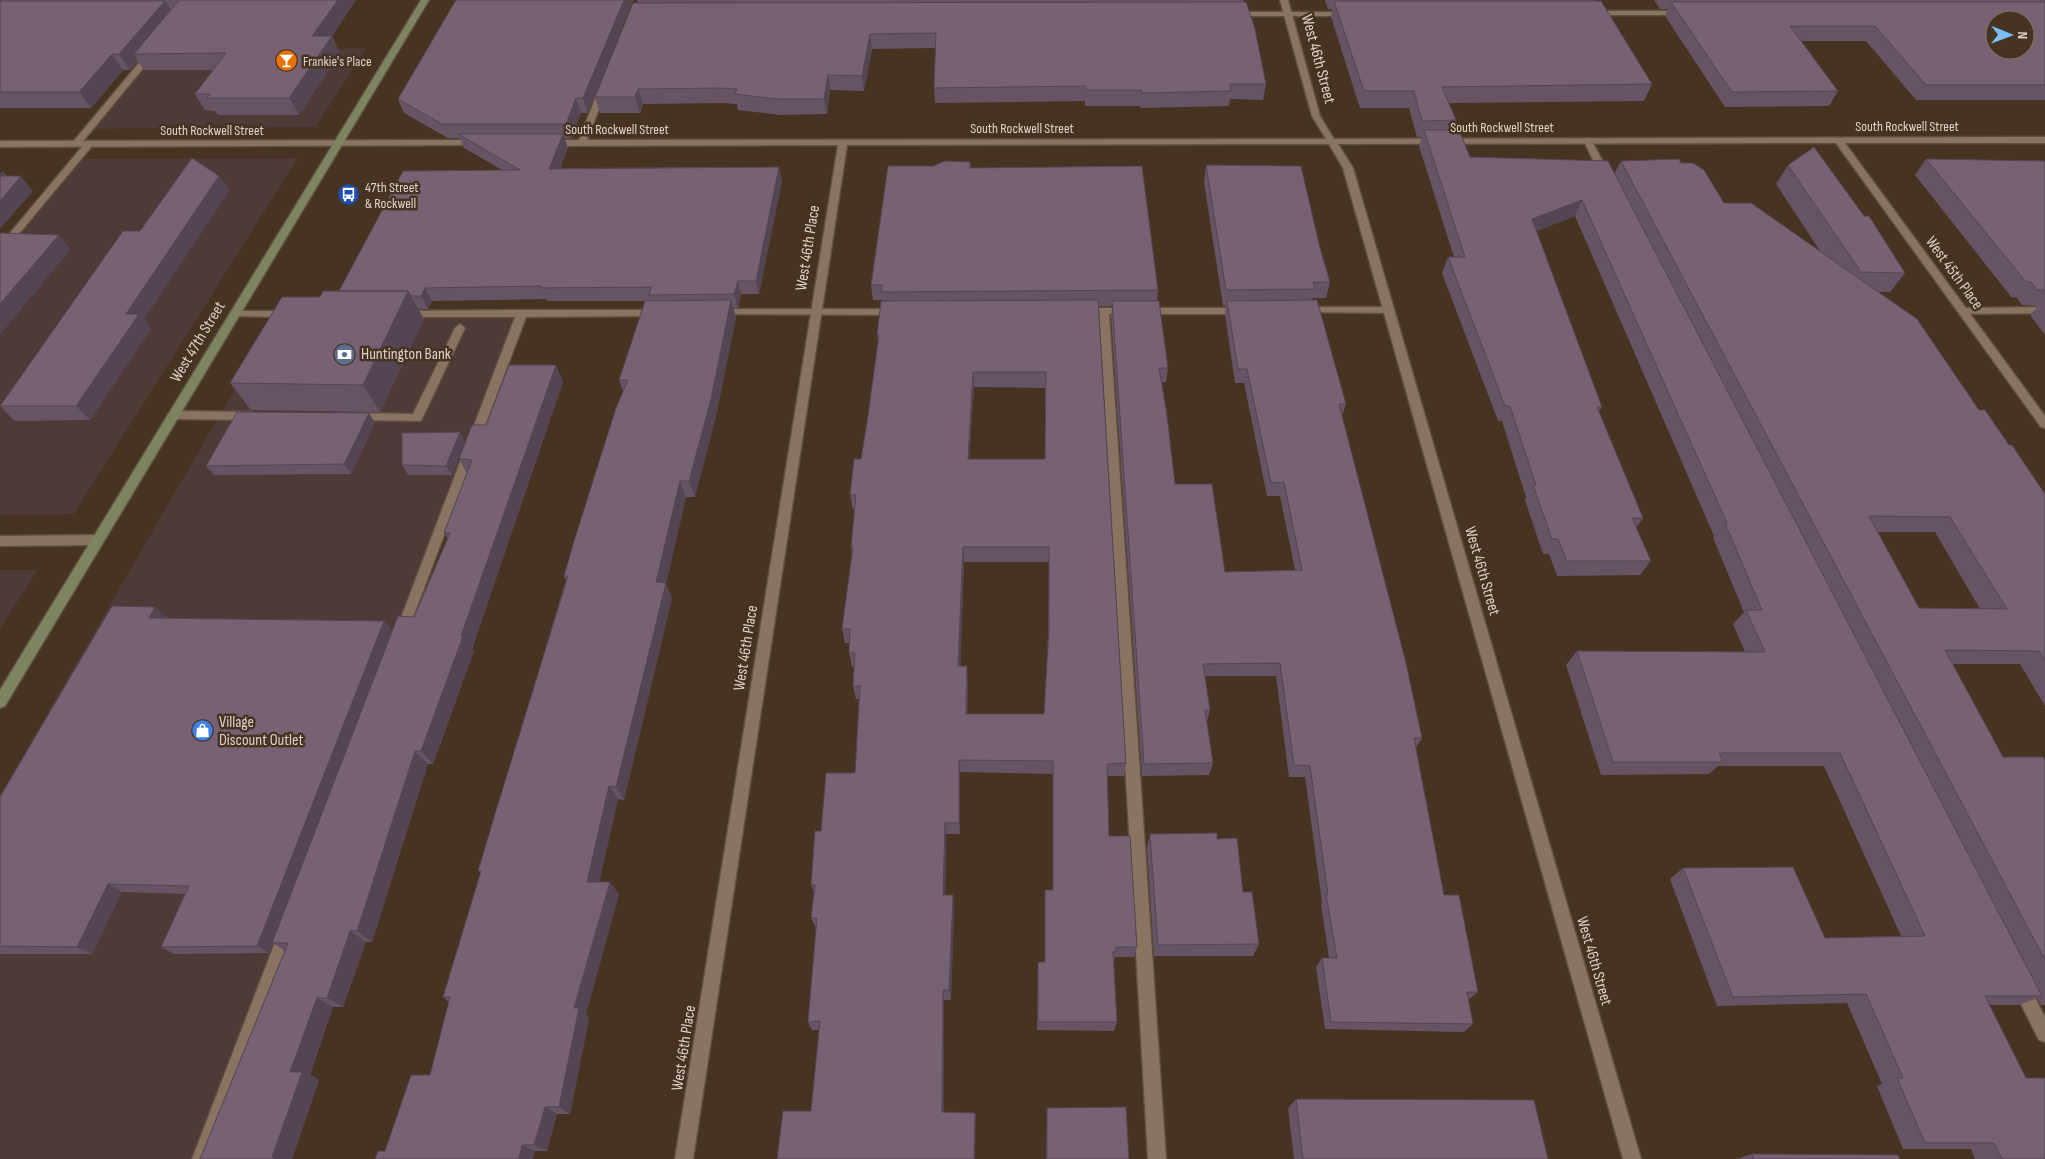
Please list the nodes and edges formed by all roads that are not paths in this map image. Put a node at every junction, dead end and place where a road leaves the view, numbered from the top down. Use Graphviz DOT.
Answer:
graph roads {
  1 [pos="425,0"];
  2 [pos="1284,0"];
  3 [pos="1587,13"];
  4 [pos="1686,13"];
  5 [pos="1222,14"];
  6 [pos="1288,14"];
  7 [pos="1358,14"];
  8 [pos="160,43"];
  9 [pos="609,75"];
  10 [pos="1838,140"];
  11 [pos="2045,140"];
  12 [pos="1332,141"];
  13 [pos="1588,141"];
  14 [pos="843,142"];
  15 [pos="484,143"];
  16 [pos="543,143"];
  17 [pos="582,143"];
  18 [pos="0,144"];
  19 [pos="76,144"];
  20 [pos="89,144"];
  21 [pos="338,144"];
  22 [pos="1610,185"];
  23 [pos="0,251"];
  24 [pos="1298,310"];
  25 [pos="1390,310"];
  26 [pos="2045,310"];
  27 [pos="1074,311"];
  28 [pos="1104,311"];
  29 [pos="1250,311"];
  30 [pos="1963,311"];
  31 [pos="708,312"];
  32 [pos="816,312"];
  33 [pos="909,312"];
  34 [pos="522,313"];
  35 [pos="669,313"];
  36 [pos="234,314"];
  37 [pos="299,314"];
  38 [pos="396,314"];
  39 [pos="460,328"];
  40 [pos="173,415"];
  41 [pos="261,416"];
  42 [pos="349,417"];
  43 [pos="2045,424"];
  44 [pos="98,540"];
  45 [pos="0,541"];
  46 [pos="396,648"];
  47 [pos="0,702"];
  48 [pos="293,917"];
  49 [pos="2013,972"];
  50 [pos="2045,1034"];
  51 [pos="201,1159"];
  52 [pos="684,1159"];
  53 [pos="1157,1159"];
  54 [pos="1632,1159"];
  1 -- 21 [label="main road, West 47th Street"];
  2 -- 6 [label="street, West 46th Street"];
  3 -- 4 [label="street"];
  5 -- 6 [label="street"];
  6 -- 7 [label="street"];
  6 -- 12 [label="street, West 46th Street"];
  8 -- 19 [label="street"];
  9 -- 17 [label="street"];
  10 -- 11 [label="street, South Rockwell Street"];
  10 -- 13 [label="street, South Rockwell Street"];
  10 -- 30 [label="street, West 45th Place"];
  12 -- 13 [label="street, South Rockwell Street"];
  12 -- 14 [label="street, South Rockwell Street"];
  12 -- 25 [label="street, West 46th Street"];
  13 -- 22 [label="street"];
  14 -- 17 [label="street, South Rockwell Street"];
  14 -- 32 [label="street, West 46th Place"];
  15 -- 21 [label="street, South Rockwell Street"];
  16 -- 17 [label="street, South Rockwell Street"];
  18 -- 19 [label="street, South Rockwell Street"];
  19 -- 20 [label="street, South Rockwell Street"];
  20 -- 21 [label="street, South Rockwell Street"];
  20 -- 23 [label="street"];
  21 -- 36 [label="main road, West 47th Street"];
  24 -- 25 [label="street"];
  25 -- 54 [label="street, West 46th Street"];
  26 -- 30 [label="street"];
  27 -- 28 [label="street"];
  28 -- 29 [label="street"];
  28 -- 53 [label="street"];
  30 -- 43 [label="street, West 45th Place"];
  31 -- 32 [label="street"];
  32 -- 33 [label="street"];
  32 -- 52 [label="street, West 46th Place"];
  34 -- 35 [label="street"];
  34 -- 38 [label="street"];
  34 -- 46 [label="street"];
  36 -- 37 [label="street"];
  36 -- 40 [label="main road, West 47th Street"];
  39 -- 42 [label="street"];
  40 -- 41 [label="street"];
  40 -- 44 [label="main road, West 47th Street"];
  44 -- 45 [label="street"];
  44 -- 47 [label="main road, West 47th Street"];
  48 -- 51 [label="street"];
  49 -- 50 [label="street"];
}
